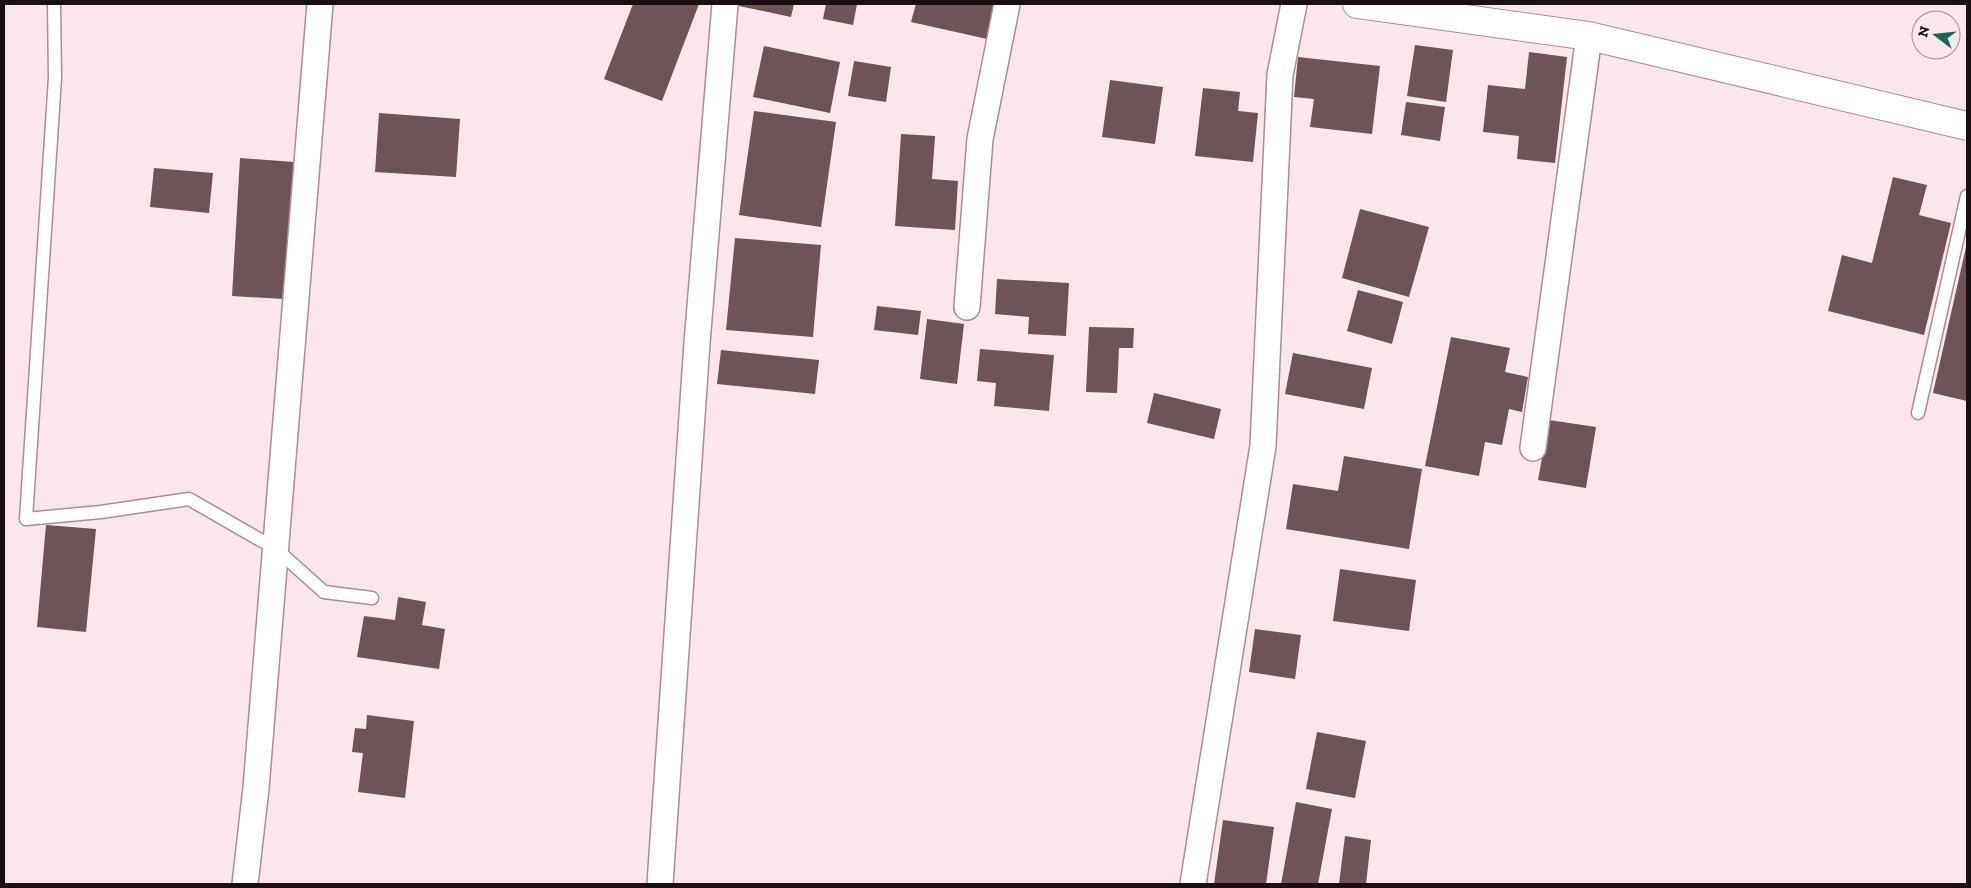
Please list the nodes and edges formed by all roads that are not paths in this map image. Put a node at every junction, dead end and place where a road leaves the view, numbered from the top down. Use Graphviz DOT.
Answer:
graph roads {
  1 [pos="54,4"];
  2 [pos="320,4"];
  3 [pos="724,4"];
  4 [pos="1007,4"];
  5 [pos="1294,4"];
  6 [pos="1357,4"];
  7 [pos="1589,36"];
  8 [pos="1967,126"];
  9 [pos="1967,196"];
  10 [pos="967,307"];
  11 [pos="1918,413"];
  12 [pos="1532,448"];
  13 [pos="276,549"];
  14 [pos="372,598"];
  15 [pos="246,884"];
  16 [pos="660,884"];
  17 [pos="1193,884"];
  1 -- 13 [label="lane"];
  2 -- 13 [label="street"];
  3 -- 16 [label="street"];
  4 -- 10 [label="street"];
  5 -- 17 [label="street"];
  6 -- 7 [label="street"];
  7 -- 8 [label="street"];
  7 -- 12 [label="street"];
  9 -- 11 [label="lane"];
  13 -- 14 [label="lane"];
  13 -- 15 [label="street"];
}
